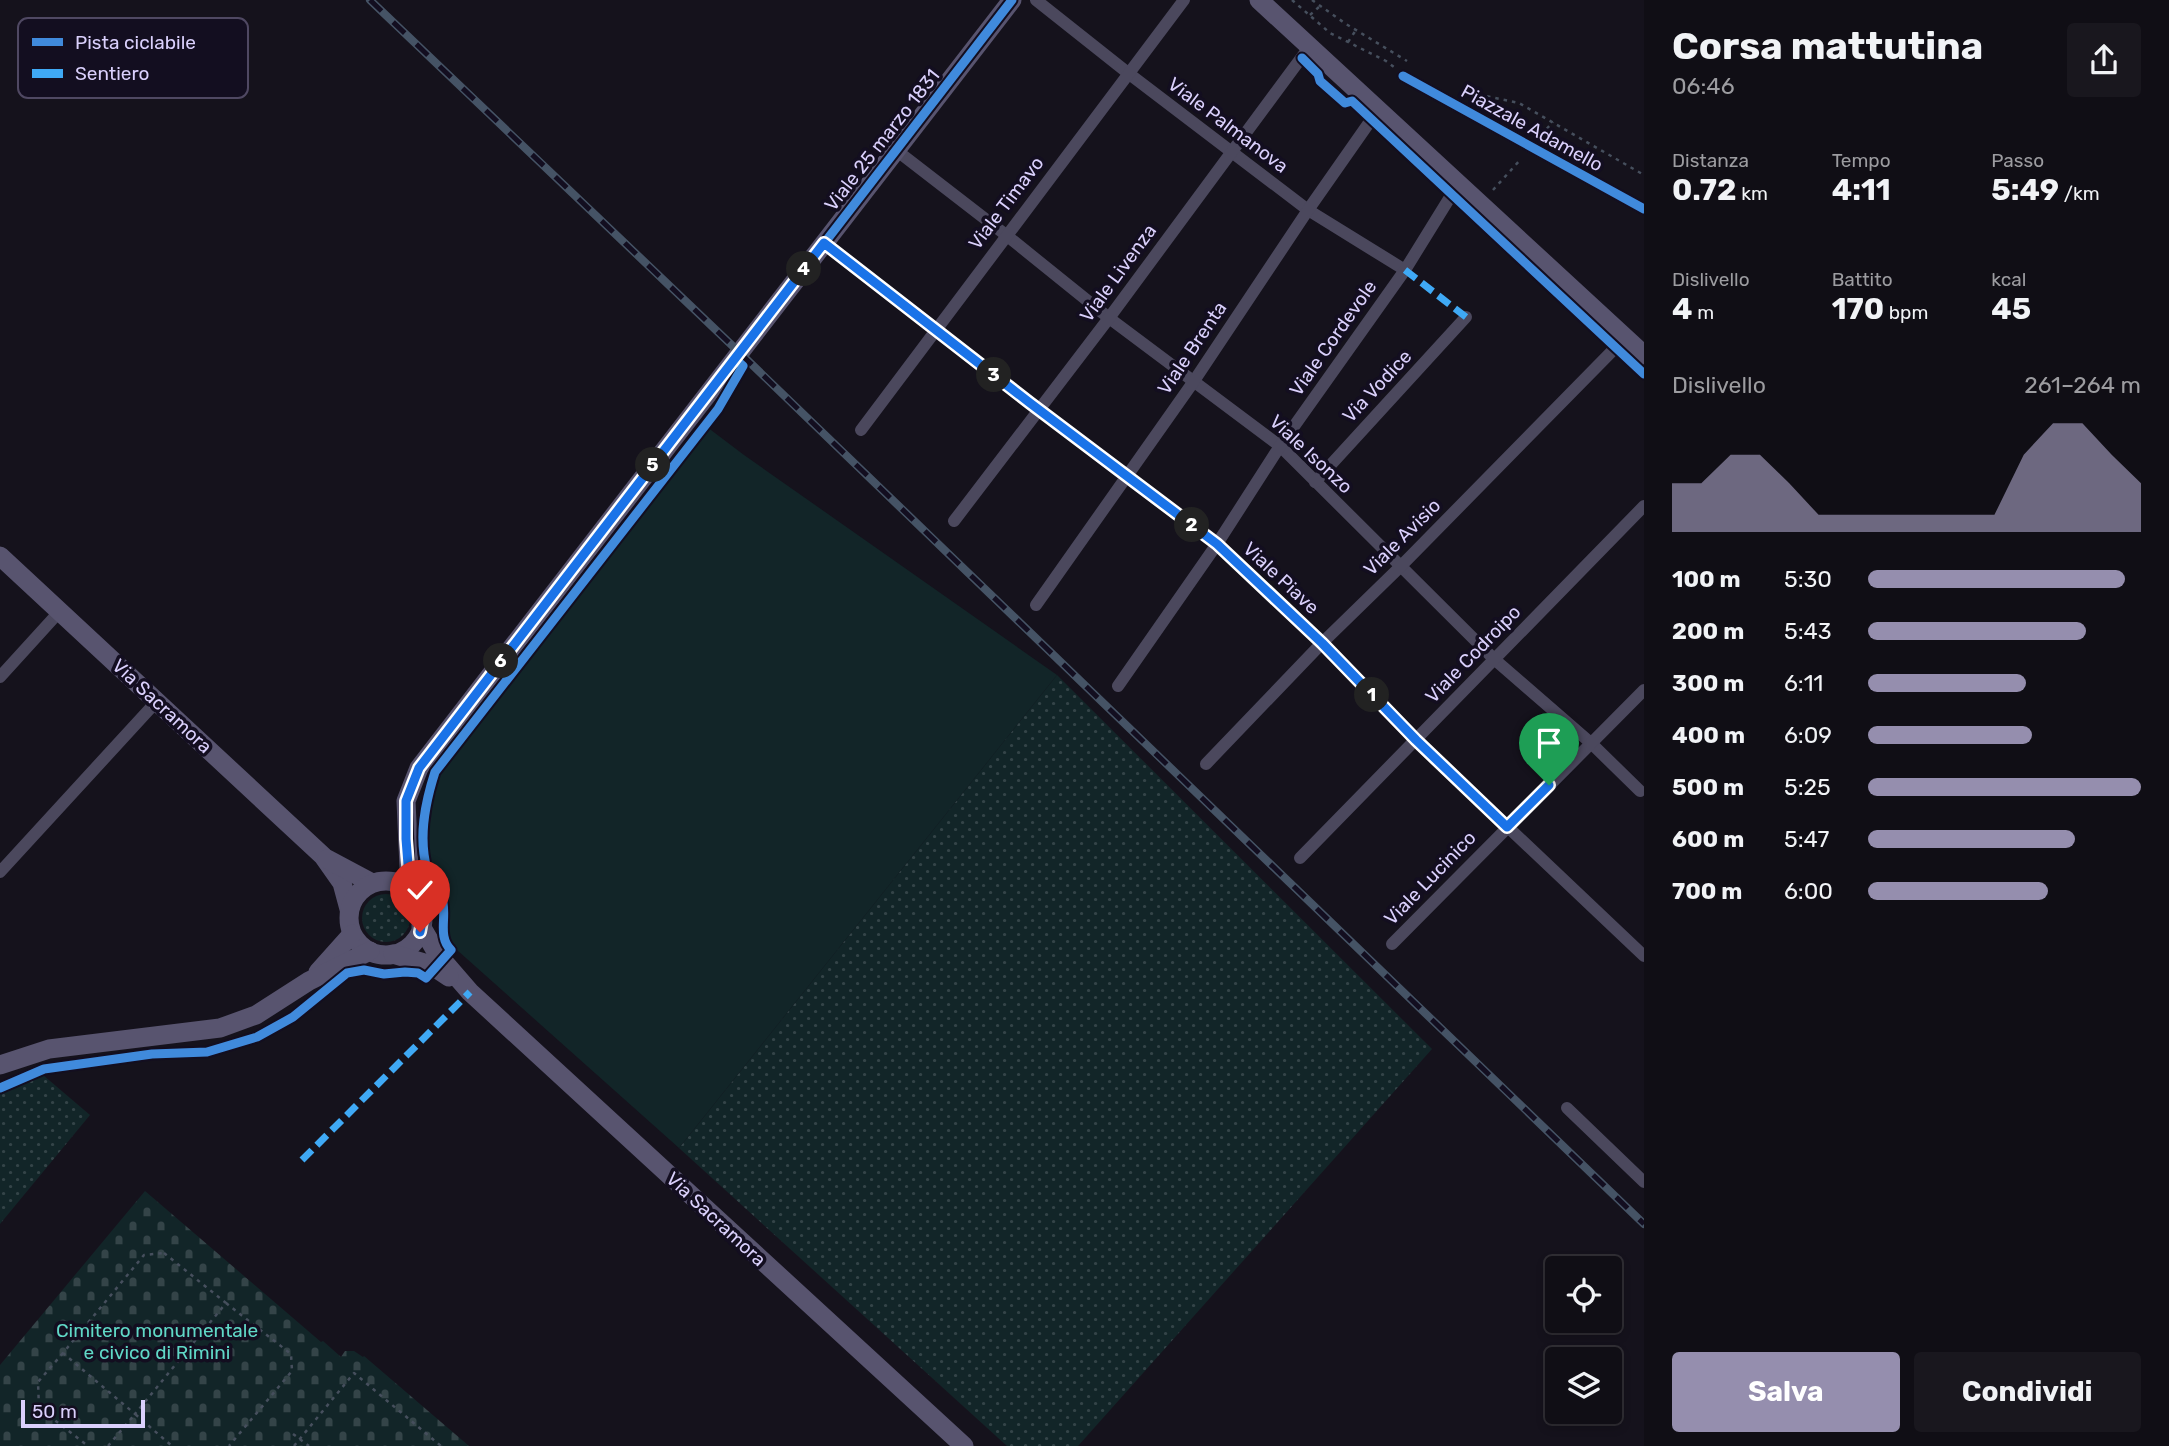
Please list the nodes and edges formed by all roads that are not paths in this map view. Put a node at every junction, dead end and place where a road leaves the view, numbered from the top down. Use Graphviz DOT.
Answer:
graph roads {
  1 [pos="1012,0"];
  2 [pos="1036,0"];
  3 [pos="1184,0"];
  4 [pos="1259,0"];
  5 [pos="1310,46"];
  6 [pos="1128,73"];
  7 [pos="1403,76"];
  8 [pos="1378,110"];
  9 [pos="896,150"];
  10 [pos="1230,152"];
  11 [pos="1461,184"];
  12 [pos="1644,209"];
  13 [pos="1308,210"];
  14 [pos="1006,235"];
  15 [pos="824,243"];
  16 [pos="1405,270"];
  17 [pos="1466,317"];
  18 [pos="1109,318"];
  19 [pos="935,330"];
  20 [pos="1625,338"];
  21 [pos="1644,355"];
  22 [pos="1194,381"];
  23 [pos="1038,409"];
  24 [pos="861,430"];
  25 [pos="1280,446"];
  26 [pos="1126,477"];
  27 [pos="1315,482"];
  28 [pos="1644,506"];
  29 [pos="954,521"];
  30 [pos="1217,544"];
  31 [pos="0,556"];
  32 [pos="1400,567"];
  33 [pos="1036,605"];
  34 [pos="60,611"];
  35 [pos="1322,643"];
  36 [pos="1494,659"];
  37 [pos="0,677"];
  38 [pos="1118,686"];
  39 [pos="1644,690"];
  40 [pos="156,701"];
  41 [pos="1416,740"];
  42 [pos="1592,744"];
  43 [pos="1206,764"];
  44 [pos="1640,791"];
  45 [pos="1507,827"];
  46 [pos="406,839"];
  47 [pos="323,856"];
  48 [pos="1300,858"];
  49 [pos="0,872"];
  50 [pos="379,882"];
  51 [pos="410,890"];
  52 [pos="349,909"];
  53 [pos="421,926"];
  54 [pos="352,934"];
  55 [pos="1392,944"];
  56 [pos="370,951"];
  57 [pos="393,954"];
  58 [pos="1644,956"];
  59 [pos="309,981"];
  60 [pos="470,992"];
  61 [pos="0,1065"];
  62 [pos="1567,1108"];
  63 [pos="1644,1182"];
  64 [pos="964,1446"];
  1 -- 9 [label="street, Viale 25 marzo 1831"];
  2 -- 6 [label="street, Viale Palmanova"];
  3 -- 6 [label="street, Viale Timavo"];
  4 -- 5 [label="street"];
  5 -- 8 [label="street"];
  5 -- 10 [label="street, Viale Livenza"];
  6 -- 10 [label="street, Viale Palmanova"];
  6 -- 14 [label="street, Viale Timavo"];
  7 -- 12 [label="street, Piazzale Adamello"];
  8 -- 11 [label="street"];
  8 -- 13 [label="street, Viale Brenta"];
  9 -- 14 [label="street, Viale Isonzo"];
  9 -- 15 [label="street, Viale 25 marzo 1831"];
  10 -- 13 [label="street, Viale Palmanova"];
  10 -- 18 [label="street, Viale Livenza"];
  11 -- 16 [label="street, Viale Cordevole"];
  11 -- 20 [label="street"];
  13 -- 16 [label="street, Viale Palmanova"];
  13 -- 22 [label="street, Viale Brenta"];
  14 -- 18 [label="street, Viale Isonzo"];
  14 -- 19 [label="street, Viale Timavo"];
  15 -- 19 [label="street, Viale Piave"];
  15 -- 46 [label="street, Viale 25 marzo 1831"];
  16 -- 25 [label="street, Viale Cordevole"];
  17 -- 27 [label="street, Via Vodice"];
  18 -- 22 [label="street, Viale Isonzo"];
  18 -- 23 [label="street, Viale Livenza"];
  19 -- 23 [label="street, Viale Piave"];
  19 -- 24 [label="street, Viale Timavo"];
  20 -- 21 [label="street"];
  20 -- 32 [label="street, Viale Avisio"];
  22 -- 25 [label="street, Viale Isonzo"];
  22 -- 26 [label="street, Viale Brenta"];
  23 -- 26 [label="street, Viale Piave"];
  23 -- 29 [label="street, Viale Livenza"];
  25 -- 27 [label="street, Viale Isonzo"];
  25 -- 30 [label="street, Viale Cordevole"];
  26 -- 30 [label="street, Viale Piave"];
  26 -- 33 [label="street, Viale Brenta"];
  27 -- 32 [label="street, Viale Isonzo"];
  28 -- 36 [label="street, Viale Codroipo"];
  30 -- 35 [label="street, Viale Piave"];
  30 -- 38 [label="street, Viale Cordevole"];
  31 -- 34 [label="street, Via Sacramora"];
  32 -- 35 [label="street, Viale Avisio"];
  32 -- 36 [label="street, Viale Isonzo"];
  34 -- 37 [label="street"];
  34 -- 40 [label="street, Via Sacramora"];
  35 -- 41 [label="street, Viale Piave"];
  35 -- 43 [label="street, Viale Avisio"];
  36 -- 41 [label="street, Viale Codroipo"];
  36 -- 42 [label="street, Viale Isonzo"];
  39 -- 42 [label="street, Viale Lucinico"];
  40 -- 47 [label="street, Via Sacramora"];
  40 -- 49 [label="street"];
  41 -- 45 [label="street, Viale Piave"];
  41 -- 48 [label="street, Viale Codroipo"];
  42 -- 44 [label="street, Viale Isonzo"];
  42 -- 45 [label="street, Viale Lucinico"];
  45 -- 55 [label="street, Viale Lucinico"];
  45 -- 58 [label="street, Viale Piave"];
  46 -- 50 [label="street, Viale 25 marzo 1831"];
  46 -- 51 [label="street, Viale 25 marzo 1831"];
  47 -- 50 [label="street, Via Sacramora"];
  47 -- 52 [label="street, Via Sacramora"];
  50 -- 51 [label="street"];
  50 -- 52 [label="street"];
  51 -- 53 [label="street"];
  52 -- 54 [label="street"];
  53 -- 57 [label="street"];
  53 -- 60 [label="street, Via Sacramora"];
  54 -- 56 [label="street"];
  54 -- 59 [label="street"];
  56 -- 57 [label="street"];
  56 -- 59 [label="street"];
  57 -- 60 [label="street, Via Sacramora"];
  59 -- 61 [label="street"];
  60 -- 64 [label="street, Via Sacramora"];
  62 -- 63 [label="street"];
}
